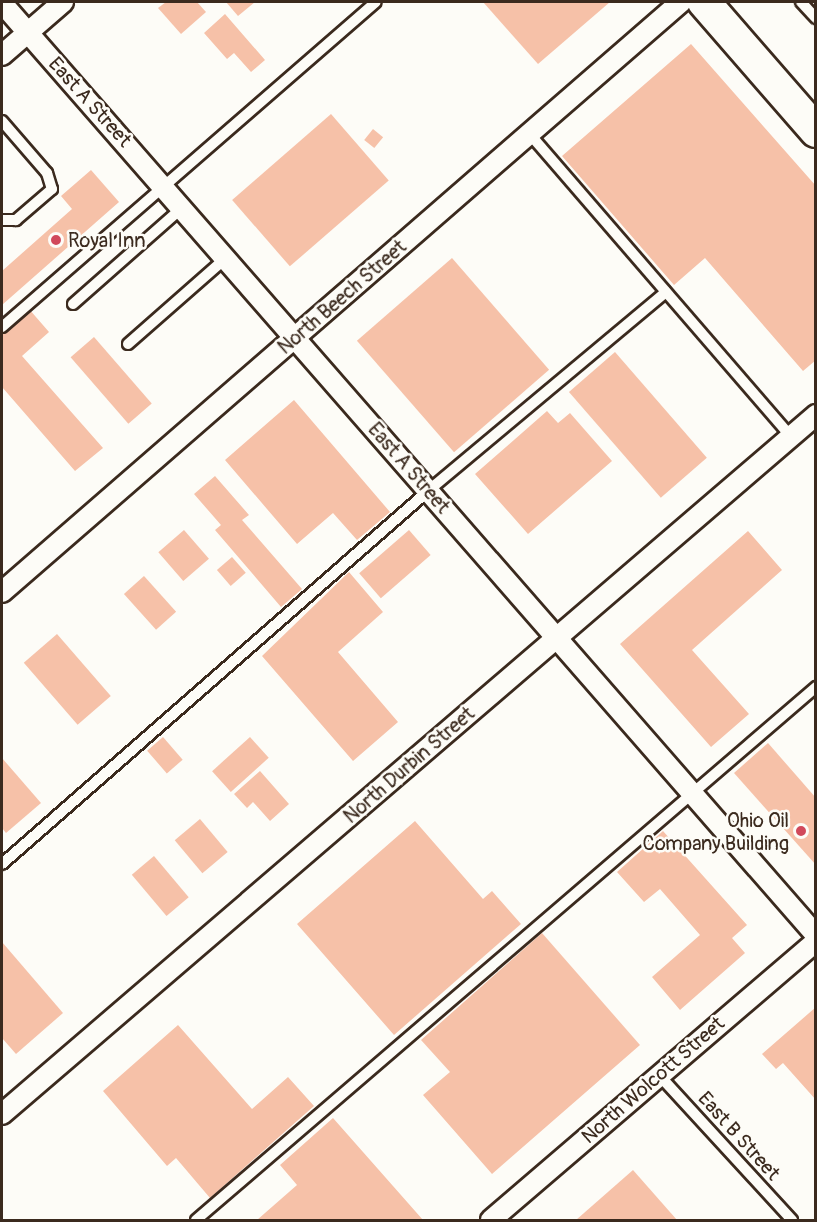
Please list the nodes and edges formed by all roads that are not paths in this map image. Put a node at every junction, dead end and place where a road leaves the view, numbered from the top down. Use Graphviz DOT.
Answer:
graph roads {
  1 [pos="63,2"];
  2 [pos="376,2"];
  3 [pos="681,2"];
  4 [pos="704,2"];
  5 [pos="801,2"];
  6 [pos="2,3"];
  7 [pos="816,18"];
  8 [pos="27,33"];
  9 [pos="2,55"];
  10 [pos="2,121"];
  11 [pos="816,130"];
  12 [pos="528,132"];
  13 [pos="165,185"];
  14 [pos="184,207"];
  15 [pos="2,220"];
  16 [pos="227,257"];
  17 [pos="666,292"];
  18 [pos="73,304"];
  19 [pos="2,327"];
  20 [pos="297,337"];
  21 [pos="128,344"];
  22 [pos="816,415"];
  23 [pos="791,437"];
  24 [pos="428,491"];
  25 [pos="2,592"];
  26 [pos="557,638"];
  27 [pos="816,687"];
  28 [pos="692,793"];
  29 [pos="2,864"];
  30 [pos="816,935"];
  31 [pos="816,941"];
  32 [pos="659,1075"];
  33 [pos="2,1114"];
  34 [pos="196,1221"];
  35 [pos="491,1221"];
  36 [pos="792,1221"];
  1 -- 8 [label="street"];
  2 -- 13 [label="lane"];
  3 -- 12 [label="street, North Beech Street"];
  4 -- 11 [label="main road"];
  5 -- 7 [label="lane"];
  6 -- 8 [label="street, East A Street"];
  8 -- 9 [label="street"];
  8 -- 13 [label="street, East A Street"];
  10 -- 15 [label="lane"];
  12 -- 17 [label="lane"];
  12 -- 20 [label="street, North Beech Street"];
  13 -- 14 [label="street, East A Street"];
  13 -- 19 [label="lane"];
  14 -- 16 [label="street, East A Street"];
  14 -- 18 [label="lane"];
  16 -- 20 [label="street, East A Street"];
  16 -- 21 [label="lane"];
  17 -- 23 [label="lane"];
  17 -- 24 [label="lane"];
  20 -- 24 [label="street, East A Street"];
  20 -- 25 [label="street, North Beech Street"];
  22 -- 23 [label="street, North Durbin Street"];
  23 -- 26 [label="street, North Durbin Street"];
  24 -- 26 [label="street, East A Street"];
  24 -- 29 [label="lane"];
  26 -- 28 [label="street, East A Street"];
  26 -- 33 [label="street, North Durbin Street"];
  27 -- 28 [label="lane"];
  28 -- 30 [label="street, East A Street"];
  28 -- 34 [label="lane"];
  31 -- 32 [label="street, North Wolcott Street"];
  32 -- 35 [label="street, North Wolcott Street"];
  32 -- 36 [label="lane, East B Street"];
}
